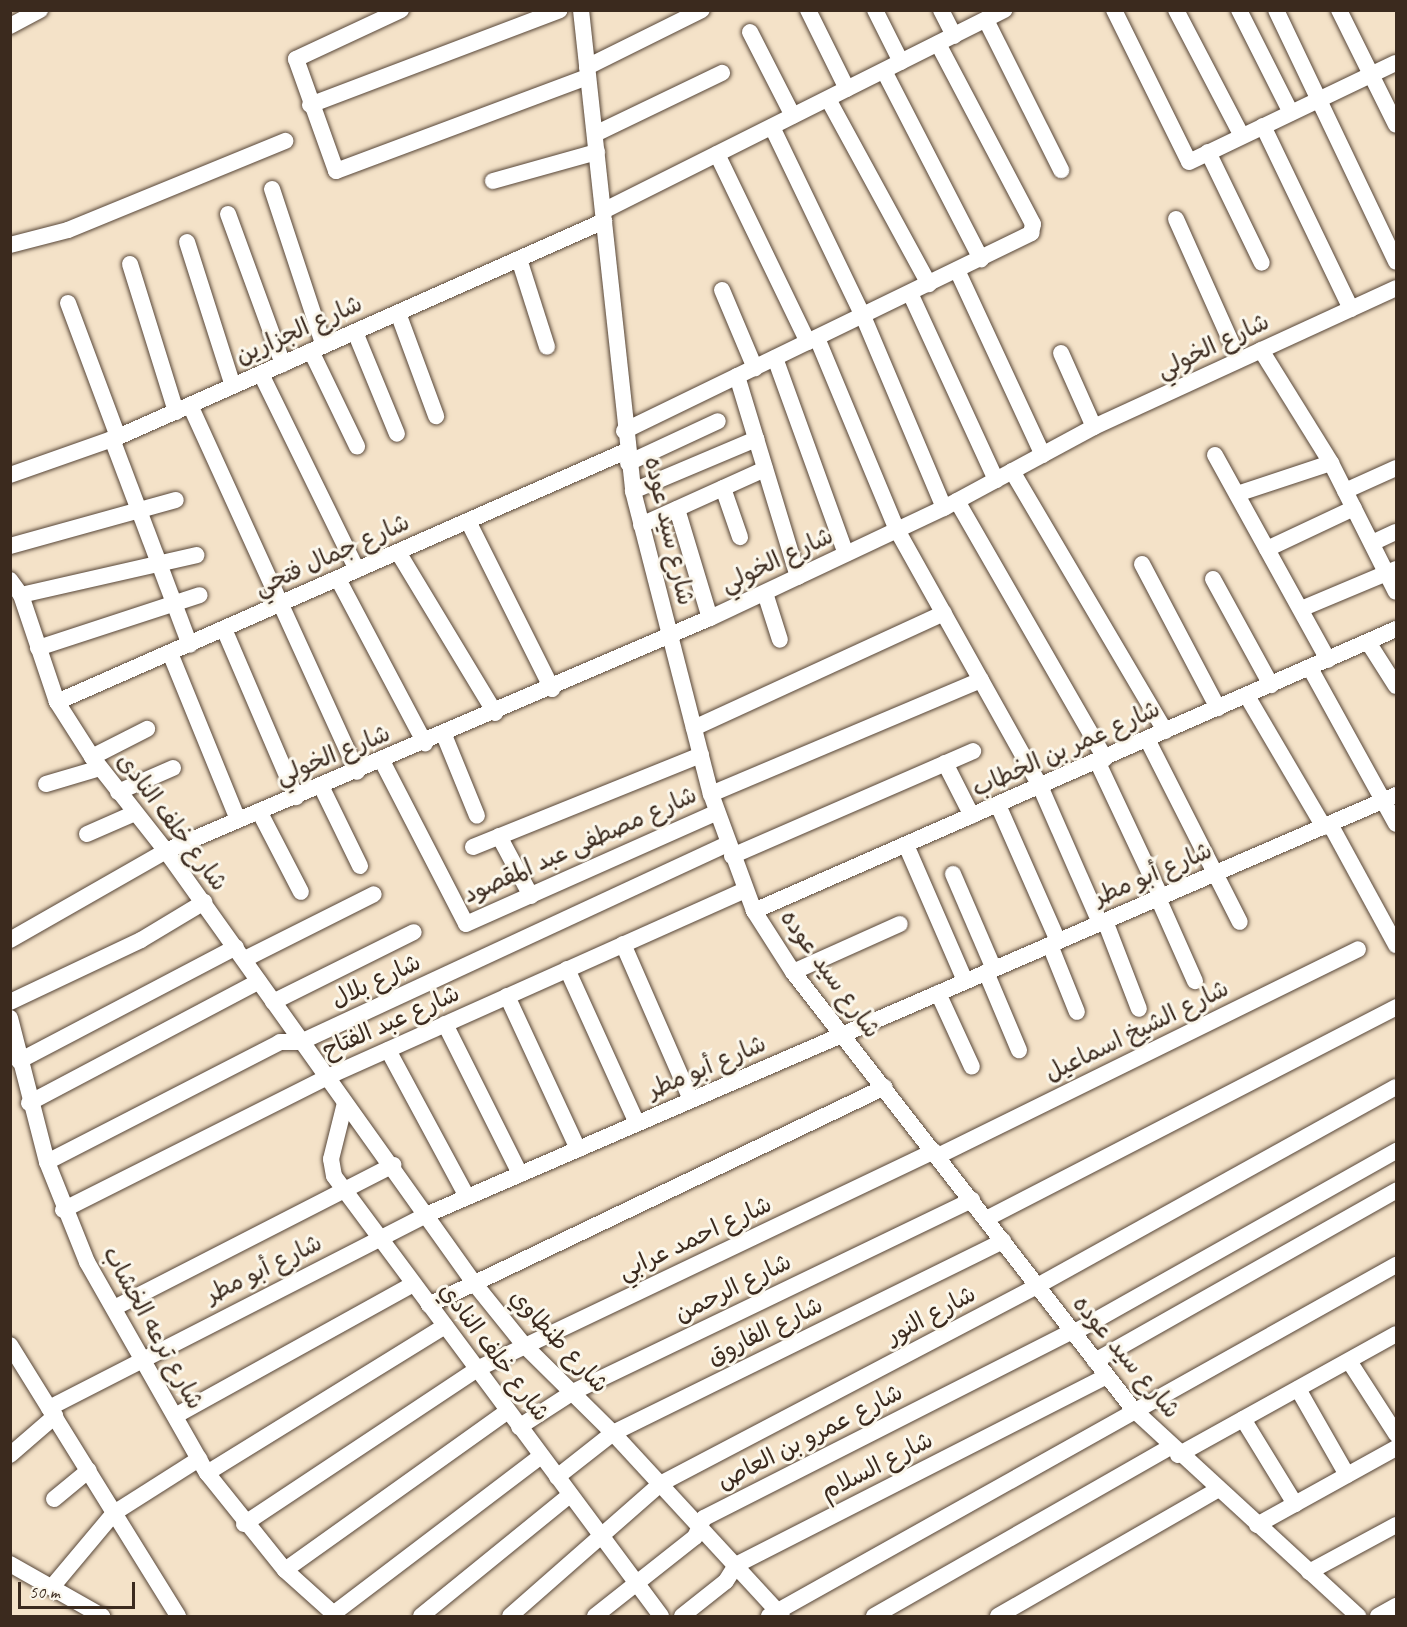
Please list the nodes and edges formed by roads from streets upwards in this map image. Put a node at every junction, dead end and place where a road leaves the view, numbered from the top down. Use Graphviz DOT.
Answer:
graph roads {
  1 [pos="40,10"];
  2 [pos="400,10"];
  3 [pos="560,10"];
  4 [pos="581,10"];
  5 [pos="702,10"];
  6 [pos="808,10"];
  7 [pos="875,10"];
  8 [pos="941,10"];
  9 [pos="1005,10"];
  10 [pos="1114,10"];
  11 [pos="1176,10"];
  12 [pos="1239,10"];
  13 [pos="1276,10"];
  14 [pos="1339,10"];
  15 [pos="986,20"];
  16 [pos="10,26"];
  17 [pos="750,32"];
  18 [pos="954,36"];
  19 [pos="938,44"];
  20 [pos="901,62"];
  21 [pos="1396,63"];
  22 [pos="884,71"];
  23 [pos="588,72"];
  24 [pos="722,73"];
  25 [pos="1373,74"];
  26 [pos="847,89"];
  27 [pos="1322,98"];
  28 [pos="828,99"];
  29 [pos="309,105"];
  30 [pos="1291,113"];
  31 [pos="793,116"];
  32 [pos="1396,125"];
  33 [pos="1263,126"];
  34 [pos="772,127"];
  35 [pos="595,134"];
  36 [pos="1242,136"];
  37 [pos="285,141"];
  38 [pos="597,152"];
  39 [pos="1208,152"];
  40 [pos="717,154"];
  41 [pos="1061,170"];
  42 [pos="493,181"];
  43 [pos="272,189"];
  44 [pos="228,214"];
  45 [pos="604,216"];
  46 [pos="1176,219"];
  47 [pos="187,242"];
  48 [pos="10,245"];
  49 [pos="519,259"];
  50 [pos="981,259"];
  51 [pos="1396,262"];
  52 [pos="1262,263"];
  53 [pos="130,264"];
  54 [pos="957,270"];
  55 [pos="929,284"];
  56 [pos="1396,288"];
  57 [pos="722,290"];
  58 [pos="910,293"];
  59 [pos="68,303"];
  60 [pos="1351,309"];
  61 [pos="398,313"];
  62 [pos="863,316"];
  63 [pos="355,332"];
  64 [pos="813,340"];
  65 [pos="547,347"];
  66 [pos="318,349"];
  67 [pos="1261,350"];
  68 [pos="1061,353"];
  69 [pos="775,358"];
  70 [pos="1239,360"];
  71 [pos="283,364"];
  72 [pos="755,368"];
  73 [pos="261,374"];
  74 [pos="737,376"];
  75 [pos="232,386"];
  76 [pos="183,408"];
  77 [pos="436,416"];
  78 [pos="718,421"];
  79 [pos="1094,427"];
  80 [pos="624,431"];
  81 [pos="397,434"];
  82 [pos="115,438"];
  83 [pos="756,439"];
  84 [pos="357,446"];
  85 [pos="1043,455"];
  86 [pos="1215,455"];
  87 [pos="627,457"];
  88 [pos="1331,463"];
  89 [pos="1396,468"];
  90 [pos="765,469"];
  91 [pos="1012,471"];
  92 [pos="10,475"];
  93 [pos="996,480"];
  94 [pos="723,488"];
  95 [pos="633,491"];
  96 [pos="1345,491"];
  97 [pos="1237,494"];
  98 [pos="176,500"];
  99 [pos="950,504"];
  100 [pos="1354,507"];
  101 [pos="677,509"];
  102 [pos="139,510"];
  103 [pos="468,521"];
  104 [pos="641,525"];
  105 [pos="897,530"];
  106 [pos="1396,532"];
  107 [pos="740,537"];
  108 [pos="1372,543"];
  109 [pos="10,546"];
  110 [pos="1267,549"];
  111 [pos="398,552"];
  112 [pos="846,554"];
  113 [pos="197,555"];
  114 [pos="1142,564"];
  115 [pos="159,566"];
  116 [pos="357,570"];
  117 [pos="1392,570"];
  118 [pos="798,577"];
  119 [pos="339,579"];
  120 [pos="1213,579"];
  121 [pos="10,580"];
  122 [pos="1396,592"];
  123 [pos="765,593"];
  124 [pos="200,595"];
  125 [pos="21,596"];
  126 [pos="283,603"];
  127 [pos="174,608"];
  128 [pos="1300,609"];
  129 [pos="944,613"];
  130 [pos="710,618"];
  131 [pos="224,629"];
  132 [pos="1396,629"];
  133 [pos="670,636"];
  134 [pos="780,640"];
  135 [pos="1368,642"];
  136 [pos="190,645"];
  137 [pos="38,648"];
  138 [pos="170,653"];
  139 [pos="1328,660"];
  140 [pos="1310,668"];
  141 [pos="981,680"];
  142 [pos="1271,685"];
  143 [pos="1396,686"];
  144 [pos="552,689"];
  145 [pos="1247,696"];
  146 [pos="57,702"];
  147 [pos="1218,708"];
  148 [pos="495,713"];
  149 [pos="694,728"];
  150 [pos="147,729"];
  151 [pos="1165,731"];
  152 [pos="444,735"];
  153 [pos="1147,740"];
  154 [pos="425,743"];
  155 [pos="973,751"];
  156 [pos="701,755"];
  157 [pos="1101,759"];
  158 [pos="382,761"];
  159 [pos="96,762"];
  160 [pos="945,763"];
  161 [pos="173,768"];
  162 [pos="357,772"];
  163 [pos="46,784"];
  164 [pos="321,786"];
  165 [pos="1040,786"];
  166 [pos="118,792"];
  167 [pos="711,794"];
  168 [pos="296,796"];
  169 [pos="1390,798"];
  170 [pos="998,805"];
  171 [pos="259,812"];
  172 [pos="717,812"];
  173 [pos="135,813"];
  174 [pos="477,816"];
  175 [pos="972,816"];
  176 [pos="238,820"];
  177 [pos="1396,824"];
  178 [pos="1327,825"];
  179 [pos="87,834"];
  180 [pos="499,836"];
  181 [pos="906,845"];
  182 [pos="473,847"];
  183 [pos="730,850"];
  184 [pos="166,851"];
  185 [pos="360,866"];
  186 [pos="1215,873"];
  187 [pos="953,874"];
  188 [pos="745,890"];
  189 [pos="301,892"];
  190 [pos="374,894"];
  191 [pos="531,896"];
  192 [pos="1160,897"];
  193 [pos="204,902"];
  194 [pos="754,911"];
  195 [pos="1102,922"];
  196 [pos="1240,922"];
  197 [pos="900,924"];
  198 [pos="414,932"];
  199 [pos="10,940"];
  200 [pos="1054,943"];
  201 [pos="623,944"];
  202 [pos="1396,945"];
  203 [pos="1358,949"];
  204 [pos="240,953"];
  205 [pos="567,969"];
  206 [pos="990,970"];
  207 [pos="793,972"];
  208 [pos="259,981"];
  209 [pos="965,981"];
  210 [pos="1195,981"];
  211 [pos="938,993"];
  212 [pos="507,996"];
  213 [pos="10,1002"];
  214 [pos="273,1002"];
  215 [pos="1396,1007"];
  216 [pos="1139,1009"];
  217 [pos="1077,1012"];
  218 [pos="10,1018"];
  219 [pos="444,1024"];
  220 [pos="843,1034"];
  221 [pos="301,1042"];
  222 [pos="388,1050"];
  223 [pos="1019,1050"];
  224 [pos="19,1061"];
  225 [pos="972,1067"];
  226 [pos="325,1078"];
  227 [pos="1396,1087"];
  228 [pos="885,1088"];
  229 [pos="691,1100"];
  230 [pos="29,1103"];
  231 [pos="345,1103"];
  232 [pos="637,1123"];
  233 [pos="578,1149"];
  234 [pos="1396,1151"];
  235 [pos="936,1153"];
  236 [pos="47,1162"];
  237 [pos="393,1165"];
  238 [pos="520,1174"];
  239 [pos="343,1191"];
  240 [pos="1396,1191"];
  241 [pos="467,1197"];
  242 [pos="972,1200"];
  243 [pos="63,1210"];
  244 [pos="426,1215"];
  245 [pos="986,1219"];
  246 [pos="379,1238"];
  247 [pos="1003,1241"];
  248 [pos="1396,1265"];
  249 [pos="474,1283"];
  250 [pos="413,1284"];
  251 [pos="1037,1286"];
  252 [pos="429,1305"];
  253 [pos="114,1308"];
  254 [pos="445,1326"];
  255 [pos="1072,1332"];
  256 [pos="1396,1334"];
  257 [pos="10,1345"];
  258 [pos="524,1346"];
  259 [pos="142,1356"];
  260 [pos="1095,1360"];
  261 [pos="1349,1361"];
  262 [pos="477,1369"];
  263 [pos="1107,1377"];
  264 [pos="1298,1389"];
  265 [pos="573,1392"];
  266 [pos="1133,1409"];
  267 [pos="508,1411"];
  268 [pos="52,1412"];
  269 [pos="175,1416"];
  270 [pos="1243,1419"];
  271 [pos="519,1427"];
  272 [pos="613,1432"];
  273 [pos="1396,1434"];
  274 [pos="1396,1448"];
  275 [pos="1174,1451"];
  276 [pos="10,1455"];
  277 [pos="541,1456"];
  278 [pos="203,1466"];
  279 [pos="89,1470"];
  280 [pos="1347,1475"];
  281 [pos="557,1477"];
  282 [pos="660,1484"];
  283 [pos="1217,1490"];
  284 [pos="570,1495"];
  285 [pos="54,1499"];
  286 [pos="1295,1504"];
  287 [pos="114,1513"];
  288 [pos="244,1524"];
  289 [pos="1257,1525"];
  290 [pos="1396,1525"];
  291 [pos="699,1526"];
  292 [pos="599,1534"];
  293 [pos="10,1564"];
  294 [pos="736,1565"];
  295 [pos="285,1570"];
  296 [pos="1309,1572"];
  297 [pos="636,1584"];
  298 [pos="52,1587"];
  299 [pos="1396,1606"];
  300 [pos="334,1615"];
  301 [pos="776,1615"];
  302 [pos="102,1617"];
  303 [pos="178,1617"];
  304 [pos="421,1617"];
  305 [pos="510,1617"];
  306 [pos="595,1617"];
  307 [pos="661,1617"];
  308 [pos="682,1617"];
  309 [pos="874,1617"];
  310 [pos="998,1617"];
  311 [pos="1358,1617"];
  312 [pos="1378,1617"];
  1 -- 16 [label="street"];
  2 -- 29 [label="street"];
  3 -- 29 [label="street"];
  4 -- 23 [label="street, شارع سيد عوده"];
  5 -- 23 [label="street"];
  6 -- 26 [label="street"];
  7 -- 20 [label="street"];
  8 -- 18 [label="street"];
  9 -- 15 [label="street, شارع الجزارين"];
  10 -- 39 [label="street"];
  11 -- 36 [label="street"];
  12 -- 30 [label="street"];
  13 -- 27 [label="street"];
  14 -- 25 [label="street"];
  15 -- 18 [label="street, شارع الجزارين"];
  15 -- 41 [label="street"];
  17 -- 31 [label="street"];
  18 -- 19 [label="street, شارع الجزارين"];
  19 -- 20 [label="street, شارع الجزارين"];
  19 -- 50 [label="street"];
  20 -- 22 [label="street, شارع الجزارين"];
  21 -- 25 [label="street"];
  22 -- 26 [label="street, شارع الجزارين"];
  22 -- 50 [label="street"];
  23 -- 29 [label="street"];
  23 -- 35 [label="street, شارع سيد عوده"];
  24 -- 35 [label="street"];
  25 -- 27 [label="street"];
  25 -- 32 [label="street"];
  26 -- 28 [label="street, شارع الجزارين"];
  27 -- 30 [label="street"];
  27 -- 51 [label="street"];
  28 -- 31 [label="street, شارع الجزارين"];
  28 -- 55 [label="street"];
  30 -- 33 [label="street"];
  31 -- 34 [label="street, شارع الجزارين"];
  33 -- 36 [label="street"];
  33 -- 60 [label="street"];
  34 -- 40 [label="street, شارع الجزارين"];
  34 -- 62 [label="street"];
  35 -- 38 [label="street, شارع سيد عوده"];
  36 -- 39 [label="street"];
  37 -- 48 [label="street"];
  38 -- 42 [label="street"];
  38 -- 45 [label="street, شارع سيد عوده"];
  39 -- 52 [label="street"];
  40 -- 45 [label="street, شارع الجزارين"];
  40 -- 64 [label="street"];
  43 -- 66 [label="street"];
  44 -- 71 [label="street"];
  45 -- 49 [label="street, شارع الجزارين"];
  45 -- 80 [label="street, شارع سيد عوده"];
  46 -- 70 [label="street"];
  47 -- 75 [label="street"];
  49 -- 61 [label="street, شارع الجزارين"];
  49 -- 65 [label="street"];
  50 -- 54 [label="street"];
  53 -- 76 [label="street"];
  54 -- 55 [label="street"];
  54 -- 85 [label="street"];
  55 -- 58 [label="street"];
  56 -- 60 [label="street, شارع الخولي"];
  57 -- 72 [label="street"];
  58 -- 62 [label="street"];
  58 -- 93 [label="street"];
  59 -- 82 [label="street"];
  60 -- 67 [label="street, شارع الخولي"];
  61 -- 63 [label="street, شارع الجزارين"];
  61 -- 77 [label="street"];
  62 -- 64 [label="street"];
  62 -- 99 [label="street"];
  63 -- 66 [label="street, شارع الجزارين"];
  63 -- 81 [label="street"];
  64 -- 69 [label="street"];
  64 -- 105 [label="street"];
  66 -- 71 [label="street, شارع الجزارين"];
  66 -- 84 [label="street"];
  67 -- 70 [label="street, شارع الخولي"];
  67 -- 88 [label="street"];
  68 -- 79 [label="street"];
  69 -- 72 [label="street"];
  69 -- 112 [label="street"];
  70 -- 79 [label="street, شارع الخولي"];
  71 -- 73 [label="street, شارع الجزارين"];
  72 -- 74 [label="street"];
  73 -- 75 [label="street, شارع الجزارين"];
  73 -- 116 [label="street"];
  74 -- 80 [label="street"];
  74 -- 83 [label="street"];
  75 -- 76 [label="street, شارع الجزارين"];
  76 -- 82 [label="street, شارع الجزارين"];
  76 -- 126 [label="street"];
  78 -- 87 [label="street, شارع جمال فتحي"];
  79 -- 85 [label="street, شارع الخولي"];
  80 -- 87 [label="street, شارع سيد عوده"];
  82 -- 92 [label="street, شارع الجزارين"];
  82 -- 102 [label="street"];
  83 -- 90 [label="street"];
  83 -- 95 [label="street"];
  85 -- 91 [label="street, شارع الخولي"];
  86 -- 97 [label="street"];
  87 -- 95 [label="street, شارع سيد عوده"];
  87 -- 103 [label="street, شارع جمال فتحي"];
  88 -- 96 [label="street"];
  88 -- 97 [label="street"];
  89 -- 96 [label="street"];
  90 -- 94 [label="street"];
  90 -- 118 [label="street"];
  91 -- 93 [label="street, شارع الخولي"];
  91 -- 151 [label="street"];
  93 -- 99 [label="street, شارع الخولي"];
  94 -- 101 [label="street"];
  94 -- 107 [label="street"];
  95 -- 104 [label="street, شارع سيد عوده"];
  96 -- 100 [label="street"];
  97 -- 110 [label="street"];
  98 -- 102 [label="street"];
  99 -- 105 [label="street, شارع الخولي"];
  99 -- 157 [label="street"];
  100 -- 108 [label="street"];
  100 -- 110 [label="street"];
  101 -- 104 [label="street"];
  101 -- 130 [label="street"];
  102 -- 109 [label="street"];
  102 -- 115 [label="street"];
  103 -- 111 [label="street, شارع جمال فتحي"];
  103 -- 144 [label="street"];
  104 -- 133 [label="street, شارع سيد عوده"];
  105 -- 112 [label="street, شارع الخولي"];
  105 -- 129 [label="street"];
  106 -- 108 [label="street"];
  108 -- 117 [label="street"];
  110 -- 128 [label="street"];
  111 -- 116 [label="street, شارع جمال فتحي"];
  111 -- 148 [label="street"];
  112 -- 118 [label="street, شارع الخولي"];
  113 -- 115 [label="street"];
  114 -- 147 [label="street"];
  115 -- 125 [label="street"];
  115 -- 127 [label="street"];
  116 -- 119 [label="street, شارع جمال فتحي"];
  117 -- 122 [label="street"];
  117 -- 128 [label="street"];
  118 -- 123 [label="street, شارع الخولي"];
  119 -- 126 [label="street, شارع جمال فتحي"];
  119 -- 154 [label="street"];
  120 -- 142 [label="street"];
  121 -- 125 [label="street, شارع خلف النادى"];
  123 -- 130 [label="street, شارع الخولي"];
  123 -- 134 [label="street"];
  124 -- 127 [label="street"];
  125 -- 137 [label="street, شارع خلف النادى"];
  126 -- 131 [label="street, شارع جمال فتحي"];
  126 -- 162 [label="street"];
  127 -- 136 [label="street"];
  127 -- 137 [label="street"];
  128 -- 139 [label="street"];
  129 -- 141 [label="street"];
  129 -- 149 [label="street"];
  130 -- 133 [label="street, شارع الخولي"];
  131 -- 136 [label="street, شارع جمال فتحي"];
  131 -- 168 [label="street"];
  132 -- 135 [label="street, شارع عمر بن الخطاب"];
  133 -- 144 [label="street, شارع الخولي"];
  133 -- 149 [label="street, شارع سيد عوده"];
  135 -- 139 [label="street, شارع عمر بن الخطاب"];
  135 -- 143 [label="street"];
  136 -- 138 [label="street, شارع جمال فتحي"];
  137 -- 146 [label="street, شارع خلف النادى"];
  138 -- 146 [label="street, شارع جمال فتحي"];
  138 -- 176 [label="street"];
  139 -- 140 [label="street, شارع عمر بن الخطاب"];
  140 -- 142 [label="street, شارع عمر بن الخطاب"];
  140 -- 169 [label="street"];
  141 -- 165 [label="street"];
  141 -- 167 [label="street"];
  142 -- 145 [label="street, شارع عمر بن الخطاب"];
  144 -- 148 [label="street, شارع الخولي"];
  145 -- 147 [label="street, شارع عمر بن الخطاب"];
  145 -- 178 [label="street"];
  146 -- 159 [label="street, شارع خلف النادى"];
  147 -- 151 [label="street, شارع عمر بن الخطاب"];
  148 -- 152 [label="street, شارع الخولي"];
  149 -- 156 [label="street, شارع سيد عوده"];
  150 -- 159 [label="street"];
  151 -- 153 [label="street, شارع عمر بن الخطاب"];
  152 -- 154 [label="street, شارع الخولي"];
  152 -- 174 [label="street"];
  153 -- 157 [label="street, شارع عمر بن الخطاب"];
  153 -- 186 [label="street"];
  154 -- 158 [label="street, شارع الخولي"];
  155 -- 160 [label="street, شارع بلال"];
  156 -- 167 [label="street, شارع سيد عوده"];
  156 -- 180 [label="street"];
  157 -- 165 [label="street, شارع عمر بن الخطاب"];
  157 -- 192 [label="street"];
  158 -- 162 [label="street, شارع الخولي"];
  158 -- 191 [label="street, شارع مصطفى عبد المقصود"];
  159 -- 163 [label="street"];
  159 -- 166 [label="street, شارع خلف النادى"];
  160 -- 175 [label="street"];
  160 -- 183 [label="street, شارع بلال"];
  161 -- 166 [label="street"];
  162 -- 164 [label="street, شارع الخولي"];
  164 -- 168 [label="street, شارع الخولي"];
  164 -- 185 [label="street"];
  165 -- 170 [label="street, شارع عمر بن الخطاب"];
  165 -- 195 [label="street"];
  166 -- 173 [label="street, شارع خلف النادى"];
  167 -- 172 [label="street, شارع سيد عوده"];
  168 -- 171 [label="street, شارع الخولي"];
  169 -- 177 [label="street"];
  169 -- 178 [label="street, شارع أبو مطر"];
  170 -- 175 [label="street, شارع عمر بن الخطاب"];
  170 -- 200 [label="street"];
  171 -- 176 [label="street, شارع الخولي"];
  171 -- 189 [label="street"];
  172 -- 183 [label="street, شارع سيد عوده"];
  172 -- 191 [label="street, شارع مصطفى عبد المقصود"];
  173 -- 179 [label="street"];
  173 -- 184 [label="street, شارع خلف النادى"];
  175 -- 181 [label="street, شارع عمر بن الخطاب"];
  176 -- 184 [label="street, شارع الخولي"];
  178 -- 186 [label="street, شارع أبو مطر"];
  178 -- 202 [label="street"];
  180 -- 182 [label="street"];
  180 -- 191 [label="street"];
  181 -- 194 [label="street, شارع عمر بن الخطاب"];
  181 -- 209 [label="street"];
  183 -- 188 [label="street, شارع سيد عوده"];
  183 -- 221 [label="street, شارع بلال"];
  184 -- 193 [label="street, شارع خلف النادى"];
  184 -- 199 [label="street, شارع الخولي"];
  186 -- 192 [label="street, شارع أبو مطر"];
  186 -- 196 [label="street"];
  187 -- 206 [label="street"];
  188 -- 194 [label="street, شارع سيد عوده"];
  188 -- 201 [label="street, شارع عبد الفتاح"];
  190 -- 204 [label="street"];
  192 -- 195 [label="street, شارع أبو مطر"];
  192 -- 210 [label="street"];
  193 -- 204 [label="street, شارع خلف النادى"];
  193 -- 213 [label="street"];
  194 -- 207 [label="street, شارع سيد عوده"];
  195 -- 200 [label="street, شارع أبو مطر"];
  195 -- 216 [label="street"];
  197 -- 207 [label="street"];
  198 -- 214 [label="street"];
  200 -- 206 [label="street, شارع أبو مطر"];
  200 -- 217 [label="street"];
  201 -- 205 [label="street, شارع عبد الفتاح"];
  201 -- 229 [label="street"];
  203 -- 235 [label="street, شارع الشيخ اسماعيل"];
  204 -- 208 [label="street, شارع خلف النادى"];
  204 -- 224 [label="street"];
  205 -- 212 [label="street, شارع عبد الفتاح"];
  205 -- 232 [label="street"];
  206 -- 209 [label="street, شارع أبو مطر"];
  206 -- 223 [label="street"];
  207 -- 220 [label="street, شارع سيد عوده"];
  208 -- 214 [label="street, شارع خلف النادى"];
  208 -- 230 [label="street"];
  209 -- 211 [label="street, شارع أبو مطر"];
  211 -- 220 [label="street, شارع أبو مطر"];
  211 -- 225 [label="street"];
  212 -- 219 [label="street, شارع عبد الفتاح"];
  212 -- 233 [label="street"];
  214 -- 221 [label="street, شارع خلف النادى"];
  215 -- 245 [label="street"];
  218 -- 224 [label="street, شارع ترعه الخشاب"];
  219 -- 222 [label="street, شارع عبد الفتاح"];
  219 -- 238 [label="street"];
  220 -- 228 [label="street, شارع سيد عوده"];
  220 -- 229 [label="street, شارع أبو مطر"];
  221 -- 226 [label="street, شارع خلف النادى"];
  221 -- 236 [label="street, شارع بلال"];
  222 -- 226 [label="street, شارع عبد الفتاح"];
  222 -- 241 [label="street"];
  224 -- 230 [label="street, شارع ترعه الخشاب"];
  226 -- 231 [label="street, شارع طنطاوي"];
  226 -- 243 [label="street, شارع عبد الفتاح"];
  227 -- 251 [label="street, شارع النور"];
  228 -- 235 [label="street, شارع سيد عوده"];
  228 -- 249 [label="street"];
  229 -- 232 [label="street, شارع أبو مطر"];
  230 -- 236 [label="street, شارع ترعه الخشاب"];
  231 -- 237 [label="street, شارع طنطاوي"];
  231 -- 239 [label="street, شارع خلف النادي"];
  232 -- 233 [label="street, شارع أبو مطر"];
  233 -- 238 [label="street, شارع أبو مطر"];
  234 -- 255 [label="street, شارع عمرو بن العاص"];
  235 -- 242 [label="street, شارع سيد عوده"];
  235 -- 258 [label="street, شارع احمد عرابي"];
  236 -- 243 [label="street, شارع ترعه الخشاب"];
  237 -- 239 [label="street"];
  237 -- 244 [label="street, شارع طنطاوي"];
  238 -- 241 [label="street, شارع أبو مطر"];
  239 -- 246 [label="street, شارع خلف النادي"];
  239 -- 253 [label="street"];
  240 -- 260 [label="street"];
  241 -- 244 [label="street, شارع أبو مطر"];
  242 -- 245 [label="street, شارع سيد عوده"];
  242 -- 265 [label="street, شارع الرحمن"];
  243 -- 253 [label="street, شارع ترعه الخشاب"];
  244 -- 246 [label="street, شارع أبو مطر"];
  244 -- 249 [label="street, شارع طنطاوي"];
  245 -- 247 [label="street, شارع سيد عوده"];
  246 -- 250 [label="street, شارع خلف النادي"];
  246 -- 259 [label="street, شارع أبو مطر"];
  247 -- 251 [label="street, شارع سيد عوده"];
  247 -- 272 [label="street, شارع الفاروق"];
  248 -- 266 [label="street"];
  249 -- 252 [label="street"];
  249 -- 258 [label="street, شارع طنطاوي"];
  250 -- 252 [label="street, شارع خلف النادي"];
  250 -- 269 [label="street"];
  251 -- 255 [label="street, شارع سيد عوده"];
  251 -- 282 [label="street, شارع النور"];
  252 -- 254 [label="street, شارع خلف النادي"];
  253 -- 259 [label="street, شارع ترعه الخشاب"];
  254 -- 262 [label="street, شارع خلف النادي"];
  254 -- 278 [label="street"];
  255 -- 260 [label="street, شارع سيد عوده"];
  255 -- 291 [label="street, شارع عمرو بن العاص"];
  256 -- 261 [label="street"];
  257 -- 268 [label="street"];
  258 -- 262 [label="street, شارع احمد عرابي"];
  258 -- 265 [label="street, شارع طنطاوي"];
  259 -- 268 [label="street, شارع أبو مطر"];
  259 -- 269 [label="street, شارع ترعه الخشاب"];
  260 -- 263 [label="street, شارع سيد عوده"];
  261 -- 264 [label="street"];
  261 -- 273 [label="street"];
  262 -- 267 [label="street, شارع خلف النادي"];
  262 -- 288 [label="street, شارع احمد عرابي"];
  263 -- 266 [label="street, شارع سيد عوده"];
  263 -- 294 [label="street, شارع السلام"];
  264 -- 270 [label="street"];
  264 -- 280 [label="street"];
  265 -- 271 [label="street, شارع الرحمن"];
  265 -- 272 [label="street, شارع طنطاوي"];
  266 -- 275 [label="street, شارع سيد عوده"];
  266 -- 301 [label="street"];
  267 -- 271 [label="street, شارع خلف النادي"];
  267 -- 295 [label="street"];
  268 -- 276 [label="street, شارع أبو مطر"];
  268 -- 279 [label="street"];
  269 -- 278 [label="street, شارع ترعه الخشاب"];
  270 -- 275 [label="street"];
  270 -- 286 [label="street"];
  271 -- 277 [label="street, شارع خلف النادي"];
  272 -- 281 [label="street, شارع الفاروق"];
  272 -- 282 [label="street, شارع طنطاوي"];
  274 -- 280 [label="street"];
  275 -- 283 [label="street, شارع سيد عوده"];
  275 -- 309 [label="street"];
  277 -- 281 [label="street, شارع خلف النادي"];
  277 -- 300 [label="street"];
  278 -- 287 [label="street"];
  278 -- 288 [label="street, شارع ترعه الخشاب"];
  279 -- 285 [label="street"];
  279 -- 287 [label="street"];
  280 -- 286 [label="street"];
  281 -- 284 [label="street, شارع خلف النادي"];
  282 -- 291 [label="street, شارع طنطاوي"];
  282 -- 292 [label="street, شارع النور"];
  283 -- 289 [label="street, شارع سيد عوده"];
  283 -- 310 [label="street"];
  284 -- 292 [label="street, شارع خلف النادي"];
  284 -- 304 [label="street"];
  286 -- 289 [label="street"];
  287 -- 298 [label="street"];
  287 -- 303 [label="street"];
  288 -- 295 [label="street, شارع ترعه الخشاب"];
  289 -- 296 [label="street, شارع سيد عوده"];
  290 -- 296 [label="street"];
  291 -- 294 [label="street, شارع طنطاوي"];
  291 -- 297 [label="street, شارع عمرو بن العاص"];
  292 -- 297 [label="street, شارع خلف النادي"];
  292 -- 305 [label="street, شارع النور"];
  293 -- 298 [label="street"];
  294 -- 301 [label="street, شارع طنطاوي"];
  294 -- 308 [label="street, شارع السلام"];
  295 -- 300 [label="street, شارع ترعه الخشاب"];
  296 -- 311 [label="street, شارع سيد عوده"];
  297 -- 306 [label="street, شارع عمرو بن العاص"];
  297 -- 307 [label="street, شارع خلف النادي"];
  298 -- 302 [label="street"];
  299 -- 312 [label="street"];
}
